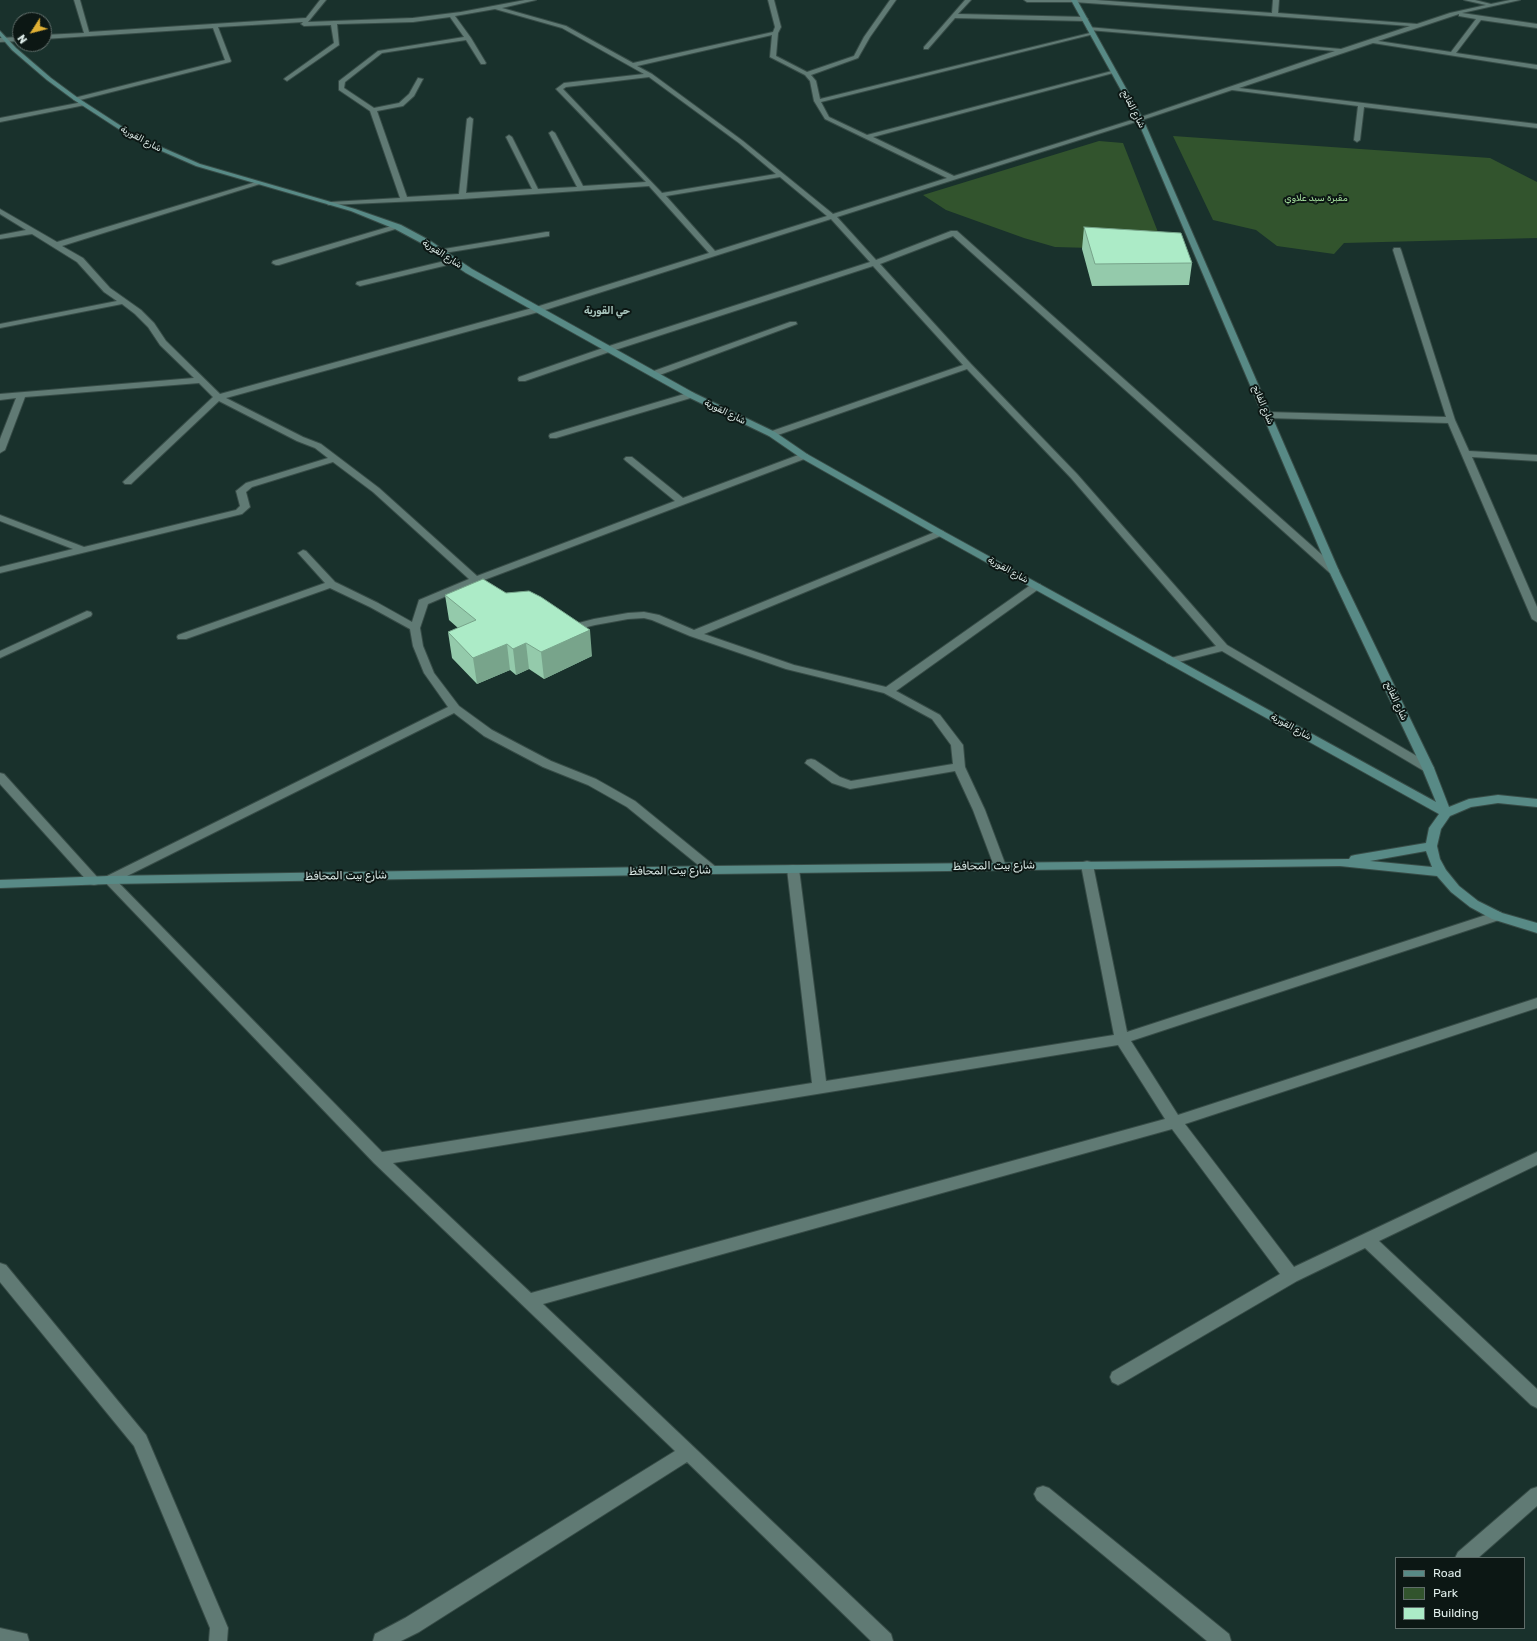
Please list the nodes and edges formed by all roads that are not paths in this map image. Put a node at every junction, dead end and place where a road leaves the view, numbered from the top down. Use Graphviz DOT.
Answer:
graph roads {
  1 [pos="77,0"];
  2 [pos="324,0"];
  3 [pos="529,0"];
  4 [pos="533,0"];
  5 [pos="771,0"];
  6 [pos="893,0"];
  7 [pos="968,0"];
  8 [pos="1027,0"];
  9 [pos="1074,0"];
  10 [pos="1276,0"];
  11 [pos="1467,0"];
  12 [pos="1517,0"];
  13 [pos="1160,3"];
  14 [pos="1493,5"];
  15 [pos="494,7"];
  16 [pos="1452,14"];
  17 [pos="451,15"];
  18 [pos="1275,15"];
  19 [pos="954,16"];
  20 [pos="1479,18"];
  21 [pos="1085,19"];
  22 [pos="307,20"];
  23 [pos="334,23"];
  24 [pos="1420,25"];
  25 [pos="215,26"];
  26 [pos="1537,26"];
  27 [pos="1091,30"];
  28 [pos="775,33"];
  29 [pos="87,34"];
  30 [pos="52,36"];
  31 [pos="2,38"];
  32 [pos="468,38"];
  33 [pos="12,39"];
  34 [pos="1372,41"];
  35 [pos="926,48"];
  36 [pos="1345,50"];
  37 [pos="1452,54"];
  38 [pos="483,63"];
  39 [pos="632,65"];
  40 [pos="1537,67"];
  41 [pos="1114,72"];
  42 [pos="807,74"];
  43 [pos="650,75"];
  44 [pos="287,79"];
  45 [pos="420,79"];
  46 [pos="1230,89"];
  47 [pos="79,101"];
  48 [pos="817,101"];
  49 [pos="1361,105"];
  50 [pos="373,110"];
  51 [pos="470,119"];
  52 [pos="1140,119"];
  53 [pos="0,120"];
  54 [pos="1537,126"];
  55 [pos="552,133"];
  56 [pos="866,137"];
  57 [pos="508,138"];
  58 [pos="1357,140"];
  59 [pos="782,176"];
  60 [pos="953,178"];
  61 [pos="258,183"];
  62 [pos="651,184"];
  63 [pos="581,188"];
  64 [pos="536,191"];
  65 [pos="660,195"];
  66 [pos="462,197"];
  67 [pos="404,199"];
  68 [pos="331,204"];
  69 [pos="0,211"];
  70 [pos="832,216"];
  71 [pos="398,227"];
  72 [pos="34,231"];
  73 [pos="546,234"];
  74 [pos="0,237"];
  75 [pos="56,244"];
  76 [pos="1397,250"];
  77 [pos="438,252"];
  78 [pos="714,254"];
  79 [pos="453,261"];
  80 [pos="276,263"];
  81 [pos="875,263"];
  82 [pos="360,284"];
  83 [pos="122,302"];
  84 [pos="539,309"];
  85 [pos="793,324"];
  86 [pos="0,326"];
  87 [pos="609,349"];
  88 [pos="968,366"];
  89 [pos="654,374"];
  90 [pos="522,379"];
  91 [pos="200,380"];
  92 [pos="22,395"];
  93 [pos="691,395"];
  94 [pos="0,397"];
  95 [pos="218,397"];
  96 [pos="1268,415"];
  97 [pos="1451,420"];
  98 [pos="772,434"];
  99 [pos="552,436"];
  100 [pos="0,450"];
  101 [pos="1467,454"];
  102 [pos="804,456"];
  103 [pos="1537,458"];
  104 [pos="334,459"];
  105 [pos="629,459"];
  106 [pos="128,482"];
  107 [pos="682,502"];
  108 [pos="0,518"];
  109 [pos="940,532"];
  110 [pos="83,550"];
  111 [pos="303,553"];
  112 [pos="0,570"];
  113 [pos="1334,571"];
  114 [pos="476,580"];
  115 [pos="331,584"];
  116 [pos="1036,586"];
  117 [pos="497,592"];
  118 [pos="87,614"];
  119 [pos="1537,619"];
  120 [pos="559,626"];
  121 [pos="415,628"];
  122 [pos="694,634"];
  123 [pos="182,637"];
  124 [pos="1223,647"];
  125 [pos="0,655"];
  126 [pos="1171,661"];
  127 [pos="888,691"];
  128 [pos="455,708"];
  129 [pos="811,763"];
  130 [pos="959,767"];
  131 [pos="1428,768"];
  132 [pos="0,777"];
  133 [pos="1537,803"];
  134 [pos="1446,814"];
  135 [pos="1431,846"];
  136 [pos="1340,862"];
  137 [pos="1086,865"];
  138 [pos="1000,866"];
  139 [pos="793,869"];
  140 [pos="712,870"];
  141 [pos="1441,872"];
  142 [pos="101,880"];
  143 [pos="0,884"];
  144 [pos="1497,916"];
  145 [pos="1537,928"];
  146 [pos="1537,1003"];
  147 [pos="1122,1039"];
  148 [pos="820,1088"];
  149 [pos="1175,1122"];
  150 [pos="1537,1158"];
  151 [pos="379,1159"];
  152 [pos="1367,1240"];
  153 [pos="0,1270"];
  154 [pos="1291,1276"];
  155 [pos="528,1301"];
  156 [pos="1118,1377"];
  157 [pos="1537,1400"];
  158 [pos="688,1452"];
  159 [pos="1043,1494"];
  160 [pos="1537,1496"];
  161 [pos="1465,1557"];
  162 [pos="0,1636"];
  163 [pos="20,1641"];
  164 [pos="218,1641"];
  165 [pos="382,1641"];
  166 [pos="884,1641"];
  167 [pos="1222,1641"];
  1 -- 29 [label="street"];
  2 -- 22 [label="street"];
  3 -- 4 [label="street"];
  3 -- 15 [label="street"];
  5 -- 28 [label="street"];
  6 -- 42 [label="street"];
  7 -- 19 [label="street"];
  8 -- 9 [label="street"];
  9 -- 13 [label="street"];
  9 -- 21 [label="street, شارع الفاتح"];
  10 -- 18 [label="street"];
  11 -- 14 [label="street"];
  12 -- 14 [label="street"];
  13 -- 18 [label="street"];
  14 -- 16 [label="street"];
  15 -- 17 [label="street"];
  15 -- 39 [label="street"];
  16 -- 20 [label="street"];
  16 -- 24 [label="street"];
  17 -- 23 [label="street"];
  17 -- 32 [label="street"];
  18 -- 24 [label="street"];
  19 -- 21 [label="street"];
  19 -- 35 [label="street"];
  20 -- 26 [label="street"];
  20 -- 37 [label="street"];
  21 -- 27 [label="street, شارع الفاتح"];
  22 -- 23 [label="street"];
  22 -- 25 [label="street"];
  23 -- 44 [label="street"];
  24 -- 34 [label="street"];
  25 -- 29 [label="street"];
  25 -- 47 [label="street"];
  27 -- 36 [label="street"];
  27 -- 41 [label="street, شارع الفاتح"];
  27 -- 48 [label="street"];
  28 -- 39 [label="street"];
  28 -- 42 [label="street"];
  29 -- 30 [label="street"];
  31 -- 33 [label="street"];
  31 -- 47 [label="street, شارع القورية"];
  32 -- 38 [label="street"];
  32 -- 50 [label="street"];
  34 -- 36 [label="street"];
  34 -- 37 [label="street"];
  36 -- 46 [label="street"];
  37 -- 40 [label="street"];
  39 -- 43 [label="street"];
  41 -- 52 [label="street, شارع الفاتح"];
  41 -- 56 [label="street"];
  42 -- 48 [label="street"];
  43 -- 59 [label="street"];
  43 -- 62 [label="street"];
  45 -- 50 [label="street"];
  46 -- 49 [label="street"];
  46 -- 52 [label="street"];
  47 -- 53 [label="street"];
  47 -- 61 [label="street, شارع القورية"];
  48 -- 56 [label="street"];
  49 -- 54 [label="street"];
  49 -- 58 [label="street"];
  50 -- 67 [label="street"];
  51 -- 66 [label="street"];
  52 -- 60 [label="street"];
  52 -- 96 [label="street, شارع الفاتح"];
  55 -- 63 [label="street"];
  56 -- 60 [label="street"];
  57 -- 64 [label="street"];
  59 -- 65 [label="street"];
  59 -- 70 [label="street"];
  60 -- 70 [label="street"];
  61 -- 68 [label="street, شارع القورية"];
  61 -- 75 [label="street"];
  62 -- 63 [label="street"];
  62 -- 65 [label="street"];
  63 -- 64 [label="street"];
  64 -- 66 [label="street"];
  65 -- 78 [label="street"];
  66 -- 67 [label="street"];
  67 -- 68 [label="street"];
  68 -- 71 [label="street, شارع القورية"];
  69 -- 72 [label="street"];
  70 -- 78 [label="street"];
  70 -- 81 [label="street"];
  71 -- 77 [label="street, شارع القورية"];
  71 -- 80 [label="street"];
  72 -- 74 [label="street"];
  72 -- 75 [label="street"];
  73 -- 77 [label="street"];
  75 -- 83 [label="street"];
  76 -- 97 [label="street"];
  77 -- 79 [label="street, شارع القورية"];
  78 -- 84 [label="street"];
  79 -- 82 [label="street"];
  79 -- 84 [label="street, شارع القورية"];
  81 -- 87 [label="street"];
  81 -- 88 [label="street"];
  81 -- 113 [label="street"];
  83 -- 86 [label="street"];
  83 -- 91 [label="street"];
  84 -- 87 [label="street, شارع القورية"];
  84 -- 95 [label="street"];
  85 -- 89 [label="street"];
  87 -- 89 [label="street, شارع القورية"];
  87 -- 90 [label="street"];
  88 -- 98 [label="street"];
  88 -- 124 [label="street"];
  89 -- 93 [label="street, شارع القورية"];
  91 -- 92 [label="street"];
  91 -- 95 [label="street"];
  92 -- 94 [label="street"];
  92 -- 100 [label="street"];
  93 -- 98 [label="street, شارع القورية"];
  93 -- 99 [label="street"];
  95 -- 104 [label="street"];
  95 -- 106 [label="street"];
  96 -- 97 [label="street"];
  96 -- 113 [label="street, شارع الفاتح"];
  97 -- 101 [label="street"];
  98 -- 102 [label="street, شارع القورية"];
  101 -- 103 [label="street"];
  101 -- 119 [label="street"];
  102 -- 107 [label="street"];
  102 -- 109 [label="street, شارع القورية"];
  104 -- 110 [label="street"];
  104 -- 114 [label="street"];
  105 -- 107 [label="street"];
  107 -- 114 [label="street"];
  108 -- 110 [label="street"];
  109 -- 116 [label="street, شارع القورية"];
  109 -- 122 [label="street"];
  110 -- 112 [label="street"];
  111 -- 115 [label="street"];
  113 -- 131 [label="street, شارع الفاتح"];
  114 -- 117 [label="street"];
  114 -- 121 [label="street"];
  115 -- 121 [label="street"];
  115 -- 123 [label="street"];
  116 -- 126 [label="street, شارع القورية"];
  116 -- 127 [label="street"];
  118 -- 125 [label="street"];
  120 -- 122 [label="street"];
  121 -- 128 [label="street"];
  122 -- 127 [label="street"];
  124 -- 126 [label="street"];
  124 -- 131 [label="street"];
  126 -- 134 [label="street, شارع القورية"];
  127 -- 130 [label="street"];
  128 -- 140 [label="street"];
  128 -- 142 [label="street"];
  129 -- 130 [label="street"];
  130 -- 138 [label="street"];
  131 -- 134 [label="street, شارع الفاتح"];
  132 -- 142 [label="street"];
  133 -- 134 [label="street"];
  134 -- 135 [label="street"];
  135 -- 136 [label="street"];
  135 -- 141 [label="street"];
  136 -- 137 [label="street, شارع بيت المحافظ"];
  136 -- 141 [label="street"];
  137 -- 138 [label="street, شارع بيت المحافظ"];
  137 -- 147 [label="street"];
  138 -- 139 [label="street, شارع بيت المحافظ"];
  139 -- 140 [label="street, شارع بيت المحافظ"];
  139 -- 148 [label="street"];
  140 -- 142 [label="street, شارع بيت المحافظ"];
  141 -- 144 [label="street"];
  142 -- 143 [label="street, شارع بيت المحافظ"];
  142 -- 151 [label="street"];
  144 -- 145 [label="street"];
  144 -- 147 [label="street"];
  146 -- 149 [label="street"];
  147 -- 148 [label="street"];
  147 -- 149 [label="street"];
  148 -- 151 [label="street"];
  149 -- 154 [label="street"];
  149 -- 155 [label="street"];
  150 -- 152 [label="street"];
  151 -- 155 [label="street"];
  152 -- 154 [label="street"];
  152 -- 157 [label="street"];
  153 -- 164 [label="street"];
  154 -- 156 [label="street"];
  155 -- 158 [label="street"];
  158 -- 165 [label="street"];
  158 -- 166 [label="street"];
  159 -- 167 [label="street"];
  160 -- 161 [label="street"];
  162 -- 163 [label="street"];
}
